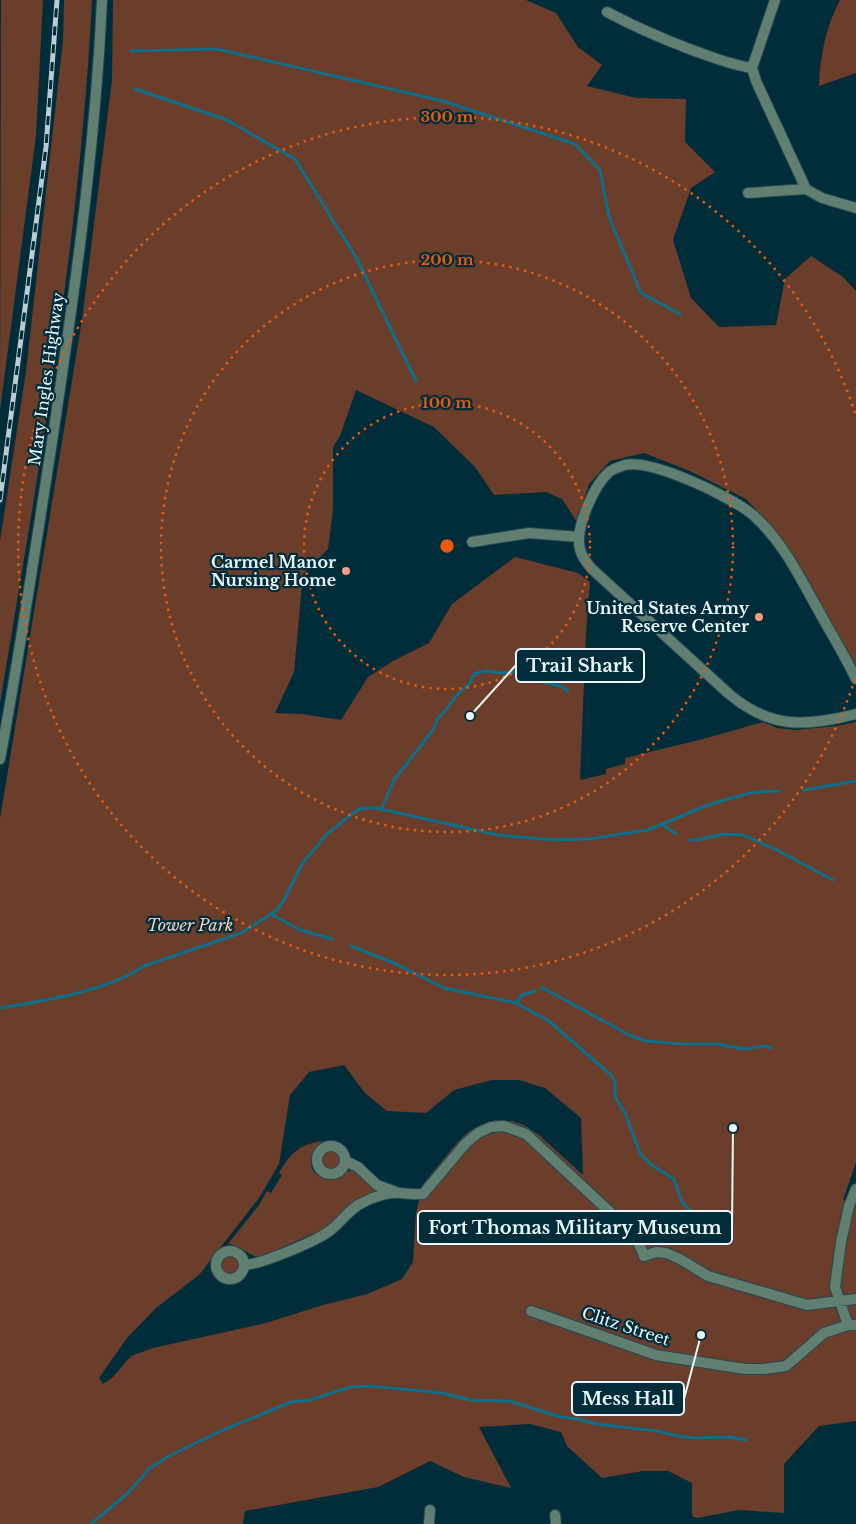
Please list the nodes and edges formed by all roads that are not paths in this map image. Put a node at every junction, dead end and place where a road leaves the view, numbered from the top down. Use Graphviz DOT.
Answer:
graph roads {
  1 [pos="102,0"];
  2 [pos="775,0"];
  3 [pos="607,12"];
  4 [pos="752,68"];
  5 [pos="806,189"];
  6 [pos="748,193"];
  7 [pos="856,208"];
  8 [pos="579,537"];
  9 [pos="472,542"];
  10 [pos="856,679"];
  11 [pos="856,714"];
  12 [pos="0,759"];
  13 [pos="344,1163"];
  14 [pos="856,1189"];
  15 [pos="399,1193"];
  16 [pos="244,1265"];
  17 [pos="856,1299"];
  18 [pos="841,1301"];
  19 [pos="531,1310"];
  20 [pos="852,1325"];
  21 [pos="430,1510"];
  22 [pos="429,1524"];
  1 -- 12 [label="street, Mary Ingles Highway"];
  2 -- 4 [label="street"];
  3 -- 4 [label="street"];
  4 -- 5 [label="street"];
  5 -- 6 [label="street"];
  5 -- 7 [label="street"];
  8 -- 9 [label="street"];
  8 -- 10 [label="street"];
  8 -- 11 [label="street"];
  13 -- 15 [label="street"];
  14 -- 18 [label="street"];
  15 -- 16 [label="street"];
  15 -- 18 [label="street"];
  17 -- 18 [label="street"];
  18 -- 20 [label="street"];
  19 -- 20 [label="street, Clitz Street"];
  21 -- 22 [label="street"];
}
